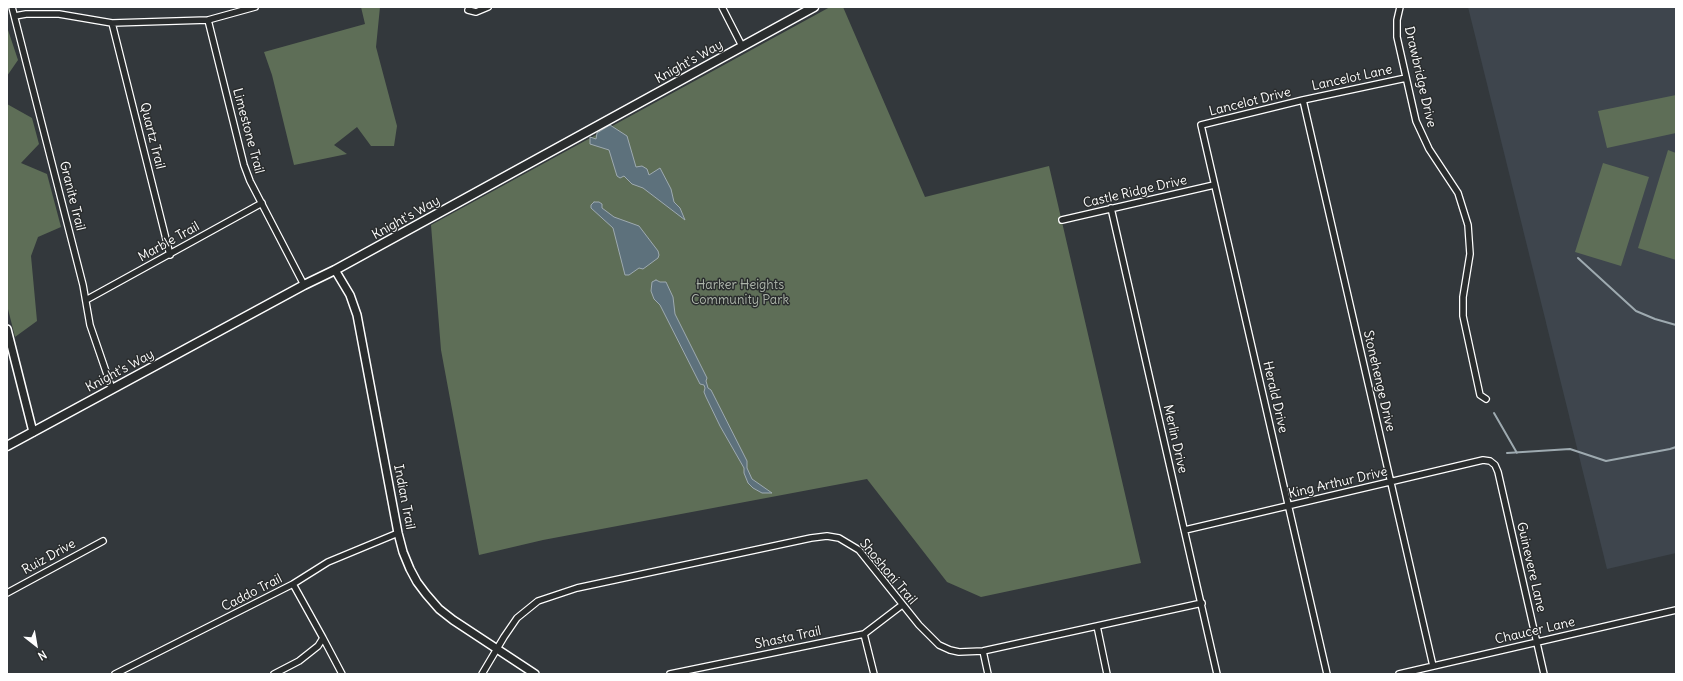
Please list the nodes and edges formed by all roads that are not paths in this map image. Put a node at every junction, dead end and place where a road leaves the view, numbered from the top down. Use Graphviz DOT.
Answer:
graph roads {
  1 [pos="12,7"];
  2 [pos="255,7"];
  3 [pos="488,7"];
  4 [pos="722,7"];
  5 [pos="814,7"];
  6 [pos="1400,7"];
  7 [pos="468,10"];
  8 [pos="14,16"];
  9 [pos="208,20"];
  10 [pos="112,23"];
  11 [pos="742,46"];
  12 [pos="1406,78"];
  13 [pos="1303,100"];
  14 [pos="1201,125"];
  15 [pos="1214,185"];
  16 [pos="262,203"];
  17 [pos="1111,208"];
  18 [pos="1062,220"];
  19 [pos="170,255"];
  20 [pos="336,270"];
  21 [pos="304,284"];
  22 [pos="86,300"];
  23 [pos="7,329"];
  24 [pos="112,389"];
  25 [pos="1486,399"];
  26 [pos="33,432"];
  27 [pos="7,446"];
  28 [pos="1495,465"];
  29 [pos="1391,482"];
  30 [pos="1288,505"];
  31 [pos="1185,530"];
  32 [pos="398,533"];
  33 [pos="102,541"];
  34 [pos="293,584"];
  35 [pos="7,593"];
  36 [pos="1202,603"];
  37 [pos="902,606"];
  38 [pos="1676,610"];
  39 [pos="1097,626"];
  40 [pos="864,634"];
  41 [pos="323,638"];
  42 [pos="1537,642"];
  43 [pos="498,649"];
  44 [pos="983,651"];
  45 [pos="1433,666"];
  46 [pos="115,674"];
  47 [pos="274,674"];
  48 [pos="342,674"];
  49 [pos="482,674"];
  50 [pos="536,674"];
  51 [pos="670,674"];
  52 [pos="874,674"];
  53 [pos="988,674"];
  54 [pos="1107,674"];
  55 [pos="1217,674"];
  56 [pos="1327,674"];
  57 [pos="1399,674"];
  58 [pos="1544,674"];
  1 -- 8 [label="street, Granite Trail"];
  2 -- 9 [label="street"];
  3 -- 7 [label="street"];
  4 -- 11 [label="street"];
  5 -- 11 [label="main road, Knight's Way"];
  6 -- 12 [label="street, Drawbridge Drive"];
  8 -- 10 [label="street"];
  8 -- 22 [label="street, Granite Trail"];
  9 -- 10 [label="street"];
  9 -- 16 [label="street, Limestone Trail"];
  10 -- 19 [label="street, Quartz Trail"];
  11 -- 20 [label="main road, Knight's Way"];
  12 -- 13 [label="street, Lancelot Lane"];
  12 -- 25 [label="street, Drawbridge Drive"];
  13 -- 14 [label="street, Lancelot Drive"];
  13 -- 29 [label="street, Stonehenge Drive"];
  14 -- 15 [label="street, Herald Drive"];
  15 -- 17 [label="street, Castle Ridge Drive"];
  15 -- 30 [label="street, Herald Drive"];
  16 -- 19 [label="street, Marble Trail"];
  16 -- 21 [label="street, Limestone Trail"];
  17 -- 18 [label="street, Castle Ridge Drive"];
  17 -- 31 [label="street, Merlin Drive"];
  19 -- 22 [label="street, Marble Trail"];
  20 -- 21 [label="main road, Knight's Way"];
  20 -- 32 [label="street, Indian Trail"];
  21 -- 24 [label="main road, Knight's Way"];
  22 -- 24 [label="street, Granite Trail"];
  23 -- 26 [label="street"];
  24 -- 26 [label="main road, Knight's Way"];
  26 -- 27 [label="main road, Knight's Way"];
  28 -- 29 [label="street, King Arthur Drive"];
  28 -- 42 [label="street, Guinevere Lane"];
  29 -- 30 [label="street, King Arthur Drive"];
  29 -- 45 [label="street, Stonehenge Drive"];
  30 -- 31 [label="street, King Arthur Drive"];
  30 -- 56 [label="street, Herald Drive"];
  31 -- 36 [label="street, Merlin Drive"];
  32 -- 34 [label="street, Caddo Trail"];
  32 -- 43 [label="street, Indian Trail"];
  33 -- 35 [label="street, Ruiz Drive"];
  34 -- 41 [label="street"];
  34 -- 46 [label="street, Caddo Trail"];
  36 -- 39 [label="street, Shoshoni Trail"];
  36 -- 55 [label="street, Merlin Drive"];
  37 -- 40 [label="street, Shasta Trail"];
  37 -- 43 [label="street, Shoshoni Trail"];
  37 -- 44 [label="street, Shoshoni Trail"];
  38 -- 42 [label="street, Chaucer Lane"];
  39 -- 44 [label="street, Shoshoni Trail"];
  39 -- 54 [label="street"];
  40 -- 51 [label="street, Shasta Trail"];
  40 -- 52 [label="street"];
  41 -- 47 [label="street"];
  41 -- 48 [label="street"];
  42 -- 45 [label="street, Chaucer Lane"];
  42 -- 58 [label="street, Guinevere Lane"];
  43 -- 49 [label="street, Shoshoni Trail"];
  43 -- 50 [label="street, Indian Trail"];
  44 -- 53 [label="street"];
  45 -- 57 [label="street, Chaucer Lane"];
}
